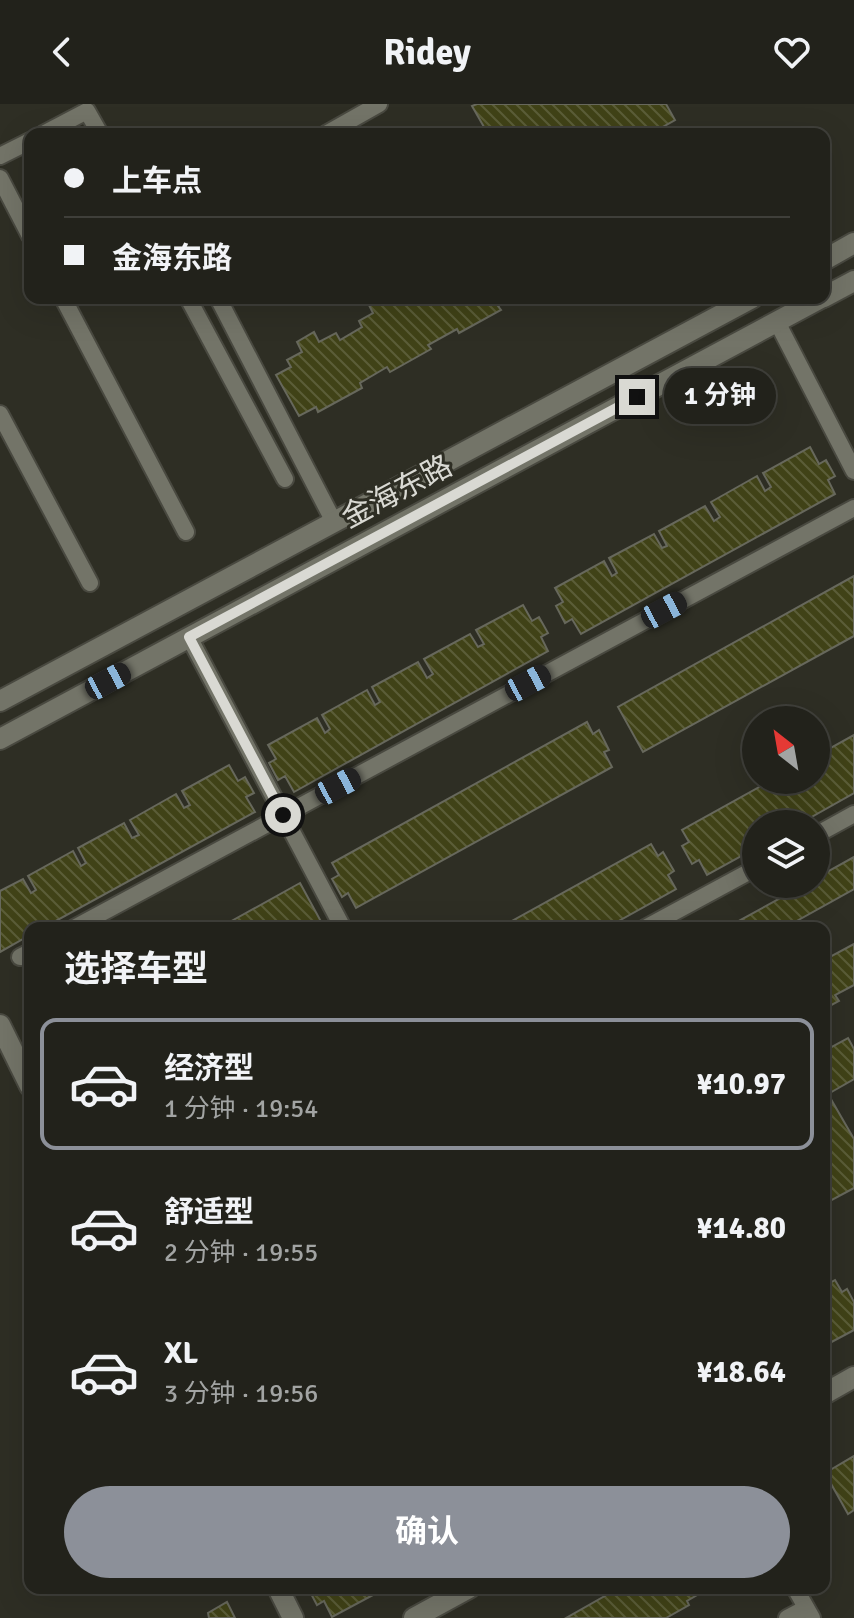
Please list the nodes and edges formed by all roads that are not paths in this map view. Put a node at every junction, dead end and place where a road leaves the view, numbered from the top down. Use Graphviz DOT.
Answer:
graph roads {
  1 [pos="379,104"];
  2 [pos="54,128"];
  3 [pos="97,128"];
  4 [pos="337,128"];
  5 [pos="24,144"];
  6 [pos="0,156"];
  7 [pos="0,178"];
  8 [pos="24,224"];
  9 [pos="854,243"];
  10 [pos="830,257"];
  11 [pos="854,281"];
  12 [pos="830,293"];
  13 [pos="66,304"];
  14 [pos="191,304"];
  15 [pos="221,304"];
  16 [pos="741,304"];
  17 [pos="810,304"];
  18 [pos="777,322"];
  19 [pos="0,414"];
  20 [pos="854,471"];
  21 [pos="285,479"];
  22 [pos="854,508"];
  23 [pos="334,522"];
  24 [pos="186,532"];
  25 [pos="90,583"];
  26 [pos="189,637"];
  27 [pos="0,701"];
  28 [pos="0,739"];
  29 [pos="854,814"];
  30 [pos="283,815"];
  31 [pos="830,827"];
  32 [pos="742,876"];
  33 [pos="85,922"];
  34 [pos="340,922"];
  35 [pos="656,922"];
  36 [pos="0,1025"];
  37 [pos="24,1074"];
  38 [pos="854,1377"];
  39 [pos="830,1391"];
  40 [pos="281,1594"];
  41 [pos="458,1594"];
  42 [pos="798,1594"];
  43 [pos="809,1613"];
  44 [pos="293,1618"];
  45 [pos="414,1618"];
  46 [pos="787,1618"];
  1 -- 4 [label="lane"];
  2 -- 3 [label="lane"];
  5 -- 6 [label="lane"];
  7 -- 8 [label="lane"];
  9 -- 10 [label="main road"];
  11 -- 12 [label="main road, 金海东路"];
  13 -- 24 [label="lane"];
  14 -- 21 [label="lane"];
  15 -- 23 [label="lane"];
  16 -- 23 [label="main road, 金海东路"];
  17 -- 18 [label="main road, 金海东路"];
  18 -- 20 [label="lane"];
  18 -- 26 [label="main road, 金海东路"];
  19 -- 25 [label="lane"];
  22 -- 30 [label="lane"];
  23 -- 27 [label="main road, 金海东路"];
  26 -- 28 [label="main road, 金海东路"];
  26 -- 30 [label="lane"];
  29 -- 31 [label="lane"];
  30 -- 33 [label="lane"];
  30 -- 34 [label="lane"];
  32 -- 35 [label="lane"];
  36 -- 37 [label="main road"];
  38 -- 39 [label="main road"];
  40 -- 44 [label="main road"];
  41 -- 45 [label="main road"];
  42 -- 43 [label="lane"];
  43 -- 46 [label="lane"];
}
